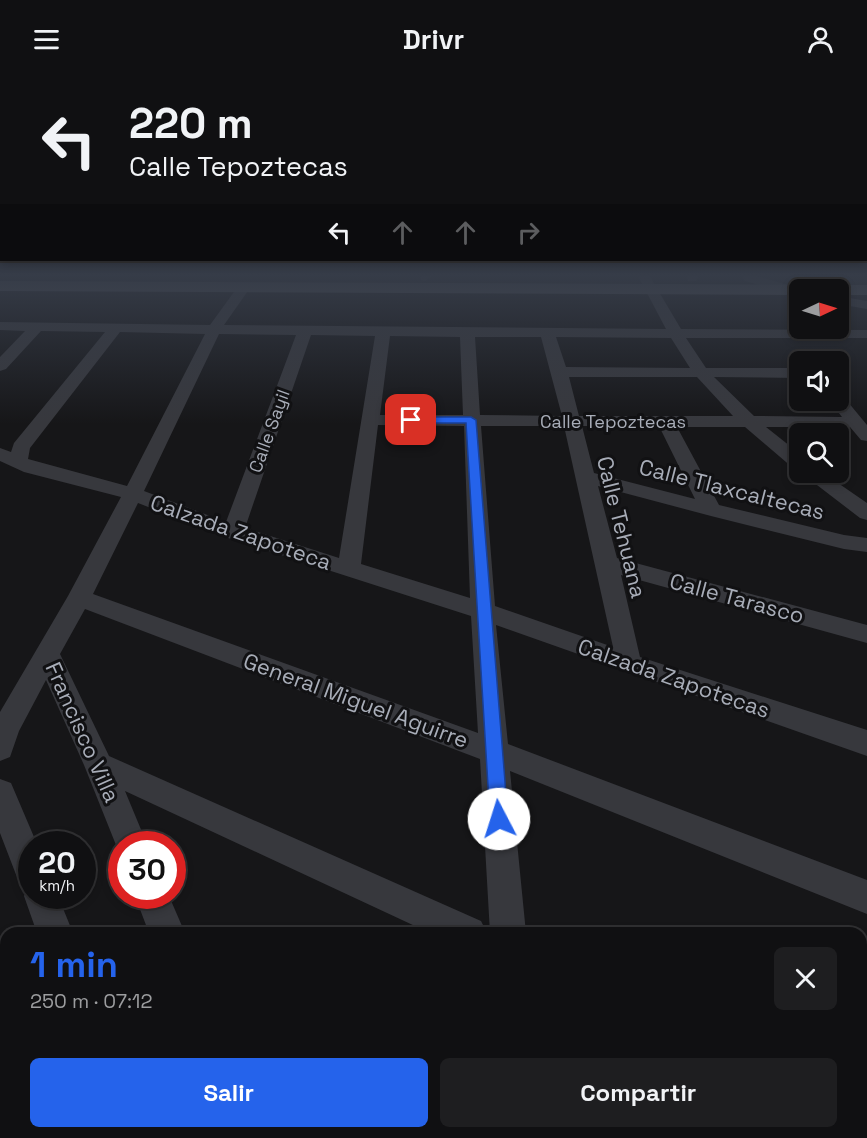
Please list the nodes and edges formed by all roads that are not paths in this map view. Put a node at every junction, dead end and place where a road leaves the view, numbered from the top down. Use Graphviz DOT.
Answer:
graph roads {
  1 [pos="218,324"];
  2 [pos="670,324"];
  3 [pos="0,326"];
  4 [pos="38,326"];
  5 [pos="116,328"];
  6 [pos="214,329"];
  7 [pos="304,331"];
  8 [pos="383,332"];
  9 [pos="467,332"];
  10 [pos="674,332"];
  11 [pos="547,333"];
  12 [pos="781,334"];
  13 [pos="867,334"];
  14 [pos="796,351"];
  15 [pos="0,366"];
  16 [pos="560,372"];
  17 [pos="789,373"];
  18 [pos="702,374"];
  19 [pos="846,411"];
  20 [pos="371,420"];
  21 [pos="471,420"];
  22 [pos="570,421"];
  23 [pos="665,421"];
  24 [pos="750,422"];
  25 [pos="861,429"];
  26 [pos="789,455"];
  27 [pos="9,457"];
  28 [pos="585,476"];
  29 [pos="825,483"];
  30 [pos="134,494"];
  31 [pos="711,510"];
  32 [pos="867,513"];
  33 [pos="232,532"];
  34 [pos="867,546"];
  35 [pos="607,562"];
  36 [pos="349,569"];
  37 [pos="79,598"];
  38 [pos="483,611"];
  39 [pos="867,634"];
  40 [pos="48,654"];
  41 [pos="629,663"];
  42 [pos="867,743"];
  43 [pos="0,747"];
  44 [pos="493,751"];
  45 [pos="99,765"];
  46 [pos="0,793"];
  47 [pos="126,831"];
  48 [pos="18,838"];
  49 [pos="867,897"];
  50 [pos="46,909"];
  51 [pos="157,909"];
  52 [pos="54,927"];
  53 [pos="165,927"];
  54 [pos="456,927"];
  55 [pos="508,927"];
  1 -- 6 [label="street, Francisco Villa"];
  2 -- 10 [label="street"];
  3 -- 4 [label="street"];
  4 -- 5 [label="street"];
  4 -- 15 [label="street"];
  5 -- 6 [label="street"];
  5 -- 27 [label="street"];
  6 -- 7 [label="street"];
  6 -- 30 [label="street, Francisco Villa"];
  7 -- 8 [label="street"];
  7 -- 33 [label="street, Calle Sayil"];
  8 -- 9 [label="street"];
  8 -- 20 [label="street"];
  9 -- 11 [label="street"];
  9 -- 21 [label="street"];
  10 -- 11 [label="street"];
  10 -- 12 [label="street"];
  10 -- 18 [label="street"];
  11 -- 16 [label="street, Calle Tehuana"];
  12 -- 13 [label="street"];
  12 -- 14 [label="street"];
  16 -- 18 [label="street"];
  16 -- 22 [label="street, Calle Tehuana"];
  17 -- 18 [label="street"];
  18 -- 24 [label="street"];
  19 -- 25 [label="street"];
  20 -- 21 [label="street, Calle Tepoztecas"];
  20 -- 36 [label="street"];
  21 -- 22 [label="street, Calle Tepoztecas"];
  21 -- 38 [label="street"];
  22 -- 23 [label="street, Calle Tepoztecas"];
  22 -- 28 [label="street, Calle Tehuana"];
  23 -- 24 [label="street, Calle Tepoztecas"];
  23 -- 31 [label="street"];
  24 -- 25 [label="street, Calle Tepoztecas"];
  24 -- 26 [label="street"];
  27 -- 30 [label="street, Calzada Zapoteca"];
  28 -- 31 [label="street, Calle Tlaxcaltecas"];
  28 -- 35 [label="street, Calle Tehuana"];
  29 -- 32 [label="street"];
  30 -- 33 [label="street, Calzada Zapoteca"];
  30 -- 37 [label="street, Francisco Villa"];
  31 -- 34 [label="street, Calle Tlaxcaltecas"];
  33 -- 36 [label="street, Calzada Zapoteca"];
  35 -- 39 [label="street, Calle Tarasco"];
  35 -- 41 [label="street, Calle Tehuana"];
  36 -- 38 [label="street, Calzada Zapoteca"];
  37 -- 40 [label="street, Francisco Villa"];
  37 -- 44 [label="street, General Miguel Aguirre"];
  38 -- 41 [label="street, Calzada Zapotecas"];
  38 -- 44 [label="street"];
  40 -- 43 [label="street"];
  40 -- 45 [label="street, Francisco Villa"];
  41 -- 42 [label="street, Calzada Zapotecas"];
  44 -- 49 [label="street, General Miguel Aguirre"];
  44 -- 55 [label="street"];
  45 -- 47 [label="street, Francisco Villa"];
  45 -- 54 [label="street"];
  46 -- 48 [label="street"];
  50 -- 52 [label="street"];
  51 -- 53 [label="street"];
}
